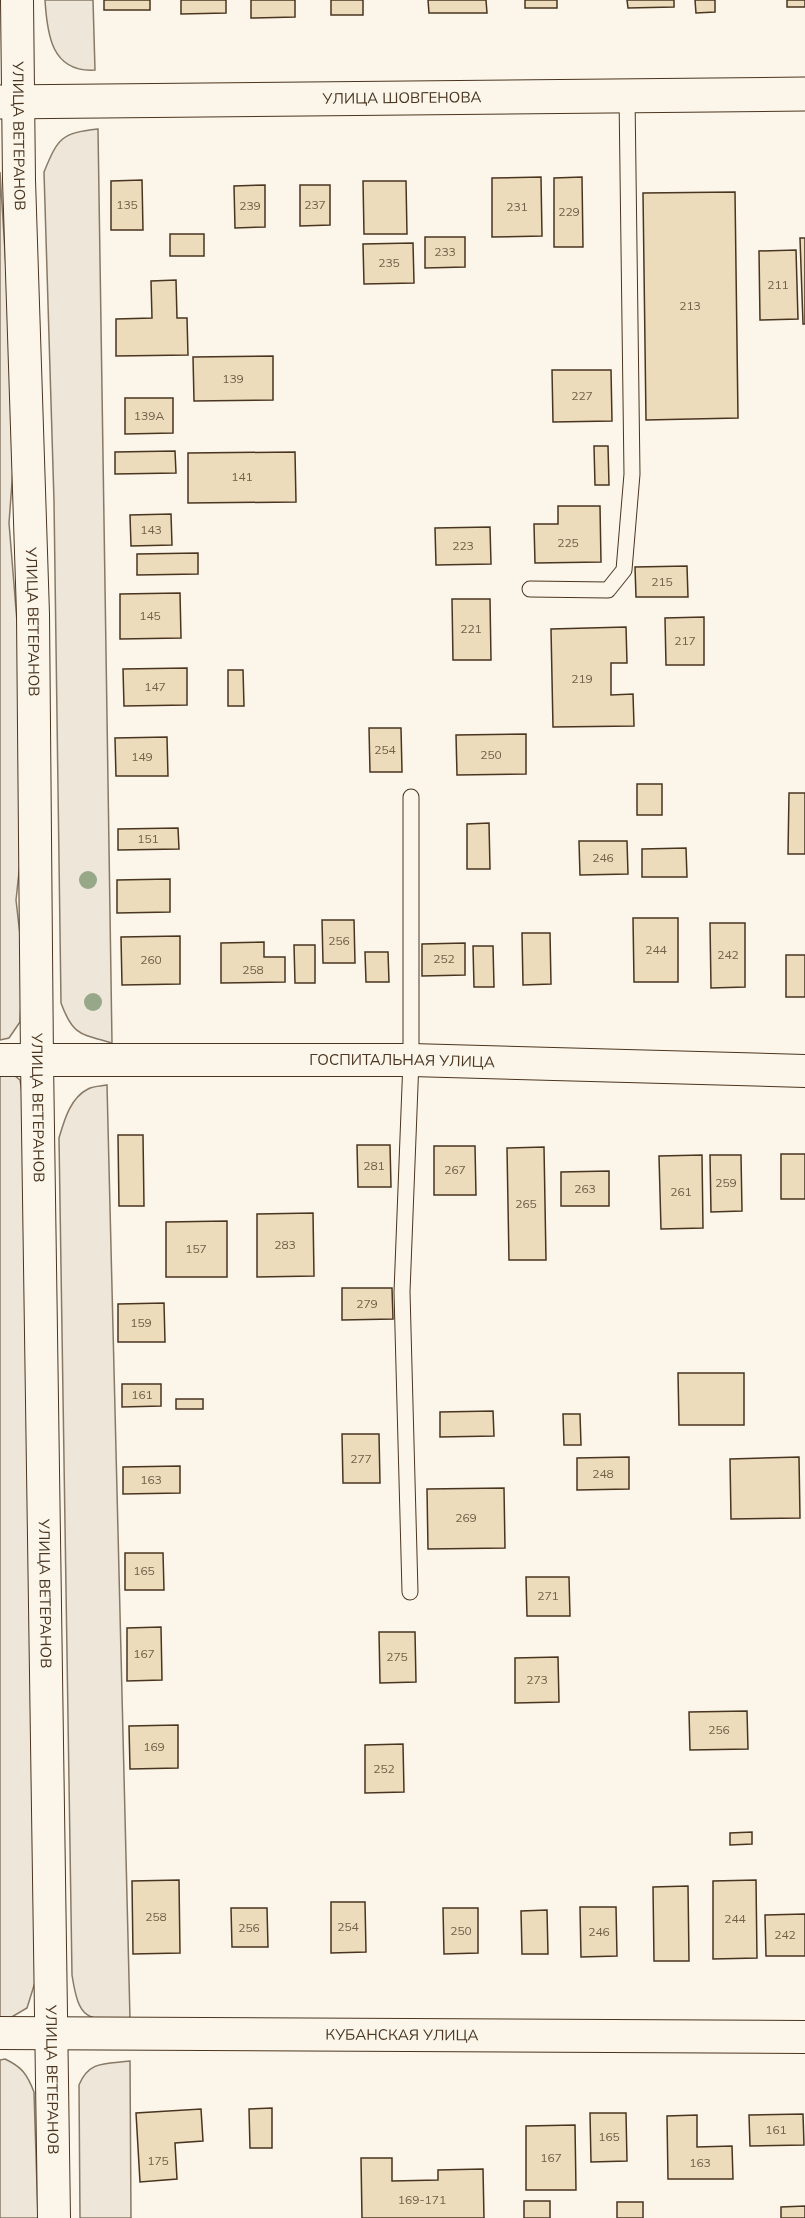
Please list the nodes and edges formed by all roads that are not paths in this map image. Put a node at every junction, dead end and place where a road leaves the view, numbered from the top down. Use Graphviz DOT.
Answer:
graph roads {
  1 [pos="18,0"];
  2 [pos="805,94"];
  3 [pos="627,96"];
  4 [pos="10,103"];
  5 [pos="530,589"];
  6 [pos="411,797"];
  7 [pos="0,1060"];
  8 [pos="411,1060"];
  9 [pos="37,1061"];
  10 [pos="805,1071"];
  11 [pos="410,1592"];
  12 [pos="0,2033"];
  13 [pos="51,2033"];
  14 [pos="805,2037"];
  15 [pos="54,2218"];
  1 -- 4 [label="street, УЛИЦА ВЕТЕРАНОВ"];
  2 -- 3 [label="main road, УЛИЦА ШОВГЕНОВА"];
  3 -- 4 [label="main road, УЛИЦА ШОВГЕНОВА"];
  3 -- 5 [label="lane"];
  4 -- 9 [label="street, УЛИЦА ВЕТЕРАНОВ"];
  6 -- 8 [label="lane"];
  7 -- 9 [label="street, ГОСПИТАЛЬНАЯ УЛИЦА"];
  8 -- 9 [label="street, ГОСПИТАЛЬНАЯ УЛИЦА"];
  8 -- 10 [label="street, ГОСПИТАЛЬНАЯ УЛИЦА"];
  8 -- 11 [label="lane"];
  9 -- 13 [label="street, УЛИЦА ВЕТЕРАНОВ"];
  12 -- 13 [label="street, КУБАНСКАЯ УЛИЦА"];
  13 -- 14 [label="street, КУБАНСКАЯ УЛИЦА"];
  13 -- 15 [label="street, УЛИЦА ВЕТЕРАНОВ"];
}
